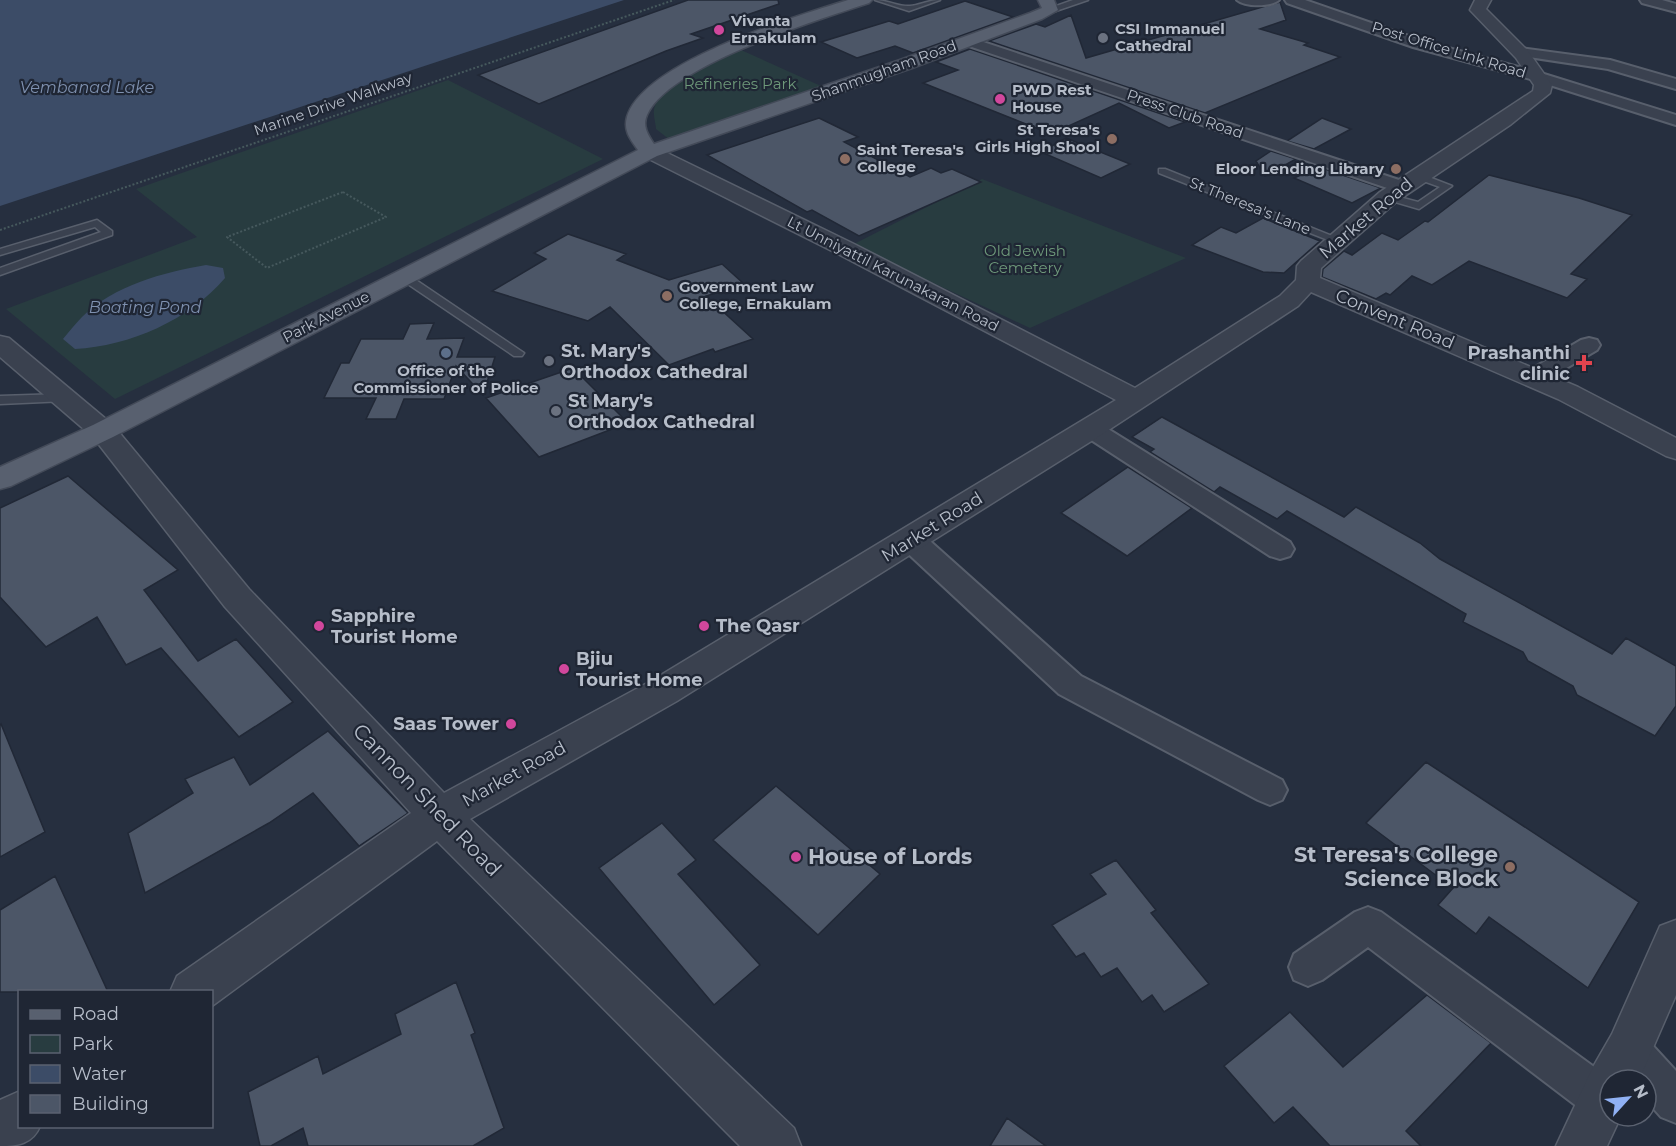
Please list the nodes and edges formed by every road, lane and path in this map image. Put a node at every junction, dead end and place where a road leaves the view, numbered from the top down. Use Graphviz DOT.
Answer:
graph roads {
  1 [pos="674,0"];
  2 [pos="879,0"];
  3 [pos="936,0"];
  4 [pos="1083,0"];
  5 [pos="1244,0"];
  6 [pos="1272,0"];
  7 [pos="1292,0"];
  8 [pos="1483,0"];
  9 [pos="1647,0"];
  10 [pos="855,1"];
  11 [pos="1048,5"];
  12 [pos="1676,8"];
  13 [pos="968,41"];
  14 [pos="1520,52"];
  15 [pos="1539,77"];
  16 [pos="1676,84"];
  17 [pos="1676,120"];
  18 [pos="650,152"];
  19 [pos="1162,171"];
  20 [pos="1403,186"];
  21 [pos="386,217"];
  22 [pos="0,230"];
  23 [pos="1337,240"];
  24 [pos="0,252"];
  25 [pos="0,272"];
  26 [pos="403,276"];
  27 [pos="1308,282"];
  28 [pos="0,344"];
  29 [pos="1589,345"];
  30 [pos="518,353"];
  31 [pos="1533,378"];
  32 [pos="62,398"];
  33 [pos="1135,399"];
  34 [pos="0,400"];
  35 [pos="1091,429"];
  36 [pos="103,431"];
  37 [pos="1676,450"];
  38 [pos="0,479"];
  39 [pos="911,540"];
  40 [pos="1280,549"];
  41 [pos="1270,790"];
  42 [pos="439,816"];
  43 [pos="1676,941"];
  44 [pos="1308,967"];
  45 [pos="196,990"];
  46 [pos="1618,1068"];
  47 [pos="1598,1069"];
  48 [pos="1658,1095"];
  49 [pos="1676,1102"];
  50 [pos="1598,1110"];
  51 [pos="18,1117"];
  52 [pos="0,1130"];
  53 [pos="776,1146"];
  54 [pos="1581,1146"];
  1 -- 22 [label="path, Marine Drive Walkway"];
  2 -- 3 [label="lane"];
  4 -- 11 [label="street"];
  5 -- 6 [label="street"];
  7 -- 15 [label="street, Post Office Link Road"];
  8 -- 14 [label="street"];
  9 -- 12 [label="street"];
  10 -- 18 [label="main road"];
  11 -- 13 [label="main road, Shanmugham Road"];
  13 -- 18 [label="main road, Shanmugham Road"];
  13 -- 20 [label="street, Press Club Road"];
  14 -- 15 [label="street"];
  14 -- 16 [label="street"];
  15 -- 17 [label="street, Post Office Link Road"];
  15 -- 20 [label="street, Market Road"];
  18 -- 26 [label="main road, Park Avenue"];
  18 -- 33 [label="street, Lt Unniyattil Karunakaran Road"];
  19 -- 23 [label="lane, St Theresa's Lane"];
  20 -- 23 [label="street, Market Road"];
  21 -- 21 [label="path"];
  23 -- 27 [label="street, Market Road"];
  24 -- 25 [label="lane"];
  26 -- 30 [label="lane"];
  26 -- 36 [label="main road, Park Avenue"];
  27 -- 31 [label="street, Convent Road"];
  27 -- 33 [label="street, Market Road"];
  28 -- 32 [label="street, Cannon Shed Road"];
  29 -- 31 [label="street"];
  31 -- 37 [label="street, Convent Road"];
  32 -- 34 [label="lane"];
  32 -- 36 [label="street, Cannon Shed Road"];
  33 -- 35 [label="street, Market Road"];
  35 -- 39 [label="street, Market Road"];
  35 -- 40 [label="street"];
  36 -- 38 [label="main road, Park Avenue"];
  36 -- 42 [label="street, Cannon Shed Road"];
  39 -- 41 [label="street"];
  39 -- 42 [label="street, Market Road"];
  42 -- 45 [label="street, Market Road"];
  42 -- 53 [label="street, Cannon Shed Road"];
  43 -- 46 [label="street"];
  44 -- 47 [label="street"];
  48 -- 49 [label="street"];
  50 -- 54 [label="street"];
  51 -- 52 [label="street"];
}
